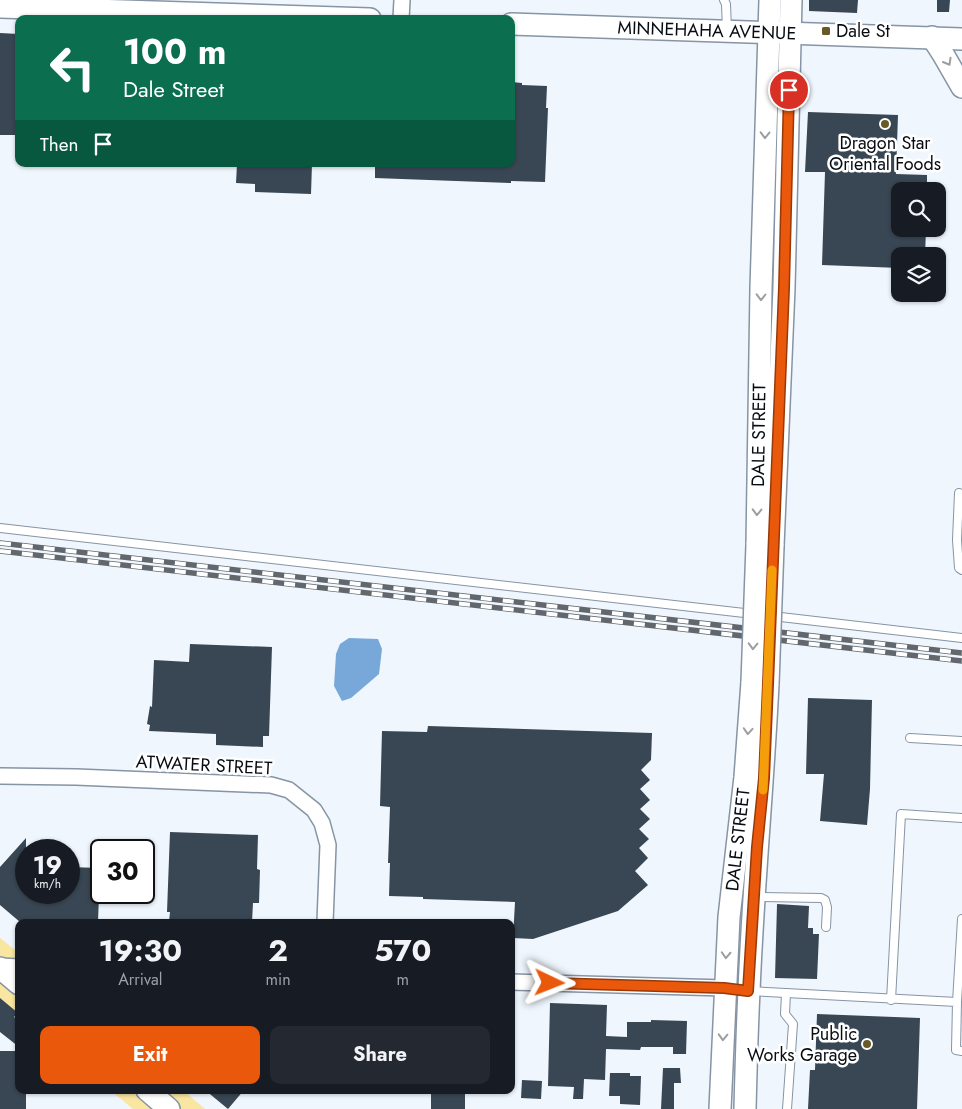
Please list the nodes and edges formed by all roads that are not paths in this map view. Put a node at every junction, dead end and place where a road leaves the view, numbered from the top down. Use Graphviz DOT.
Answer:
graph roads {
  1 [pos="402,0"];
  2 [pos="724,0"];
  3 [pos="770,0"];
  4 [pos="791,0"];
  5 [pos="9,5"];
  6 [pos="267,15"];
  7 [pos="402,15"];
  8 [pos="515,24"];
  9 [pos="727,32"];
  10 [pos="768,34"];
  11 [pos="791,34"];
  12 [pos="932,38"];
  13 [pos="962,39"];
  14 [pos="962,87"];
  15 [pos="959,493"];
  16 [pos="0,528"];
  17 [pos="765,546"];
  18 [pos="962,570"];
  19 [pos="962,638"];
  20 [pos="760,683"];
  21 [pos="910,738"];
  22 [pos="962,741"];
  23 [pos="0,776"];
  24 [pos="962,818"];
  25 [pos="754,897"];
  26 [pos="325,919"];
  27 [pos="962,919"];
  28 [pos="826,927"];
  29 [pos="0,967"];
  30 [pos="15,967"];
  31 [pos="15,980"];
  32 [pos="515,982"];
  33 [pos="724,988"];
  34 [pos="748,991"];
  35 [pos="786,993"];
  36 [pos="891,1000"];
  37 [pos="957,1002"];
  38 [pos="962,1051"];
  39 [pos="152,1094"];
  40 [pos="169,1109"];
  41 [pos="720,1109"];
  42 [pos="744,1109"];
  43 [pos="787,1109"];
  1 -- 7 [label="street"];
  2 -- 9 [label="lane"];
  3 -- 10 [label="main road, DALE STREET"];
  4 -- 11 [label="main road, DALE STREET"];
  5 -- 6 [label="main road"];
  8 -- 9 [label="main road, MINNEHAHA AVENUE"];
  9 -- 10 [label="main road, MINNEHAHA AVENUE"];
  10 -- 11 [label="main road, MINNEHAHA AVENUE"];
  10 -- 17 [label="main road, DALE STREET, one-way"];
  11 -- 12 [label="main road, MINNEHAHA AVENUE"];
  11 -- 17 [label="main road, DALE STREET"];
  12 -- 13 [label="main road, MINNEHAHA AVENUE"];
  12 -- 14 [label="main road, one-way"];
  15 -- 18 [label="lane"];
  16 -- 19 [label="lane"];
  17 -- 20 [label="main road, DALE STREET, bridge"];
  20 -- 25 [label="main road, DALE STREET"];
  20 -- 33 [label="main road, DALE STREET, one-way"];
  21 -- 22 [label="lane"];
  23 -- 26 [label="street, ATWATER STREET"];
  24 -- 36 [label="lane"];
  25 -- 28 [label="lane"];
  25 -- 34 [label="main road, DALE STREET"];
  27 -- 37 [label="lane"];
  29 -- 30 [label="street"];
  29 -- 31 [label="main road"];
  32 -- 33 [label="street"];
  33 -- 34 [label="lane"];
  33 -- 41 [label="main road, DALE STREET, one-way"];
  34 -- 35 [label="lane"];
  34 -- 42 [label="main road, DALE STREET"];
  35 -- 36 [label="lane"];
  35 -- 43 [label="lane"];
  36 -- 37 [label="lane"];
  37 -- 38 [label="lane"];
  39 -- 40 [label="main road"];
}
